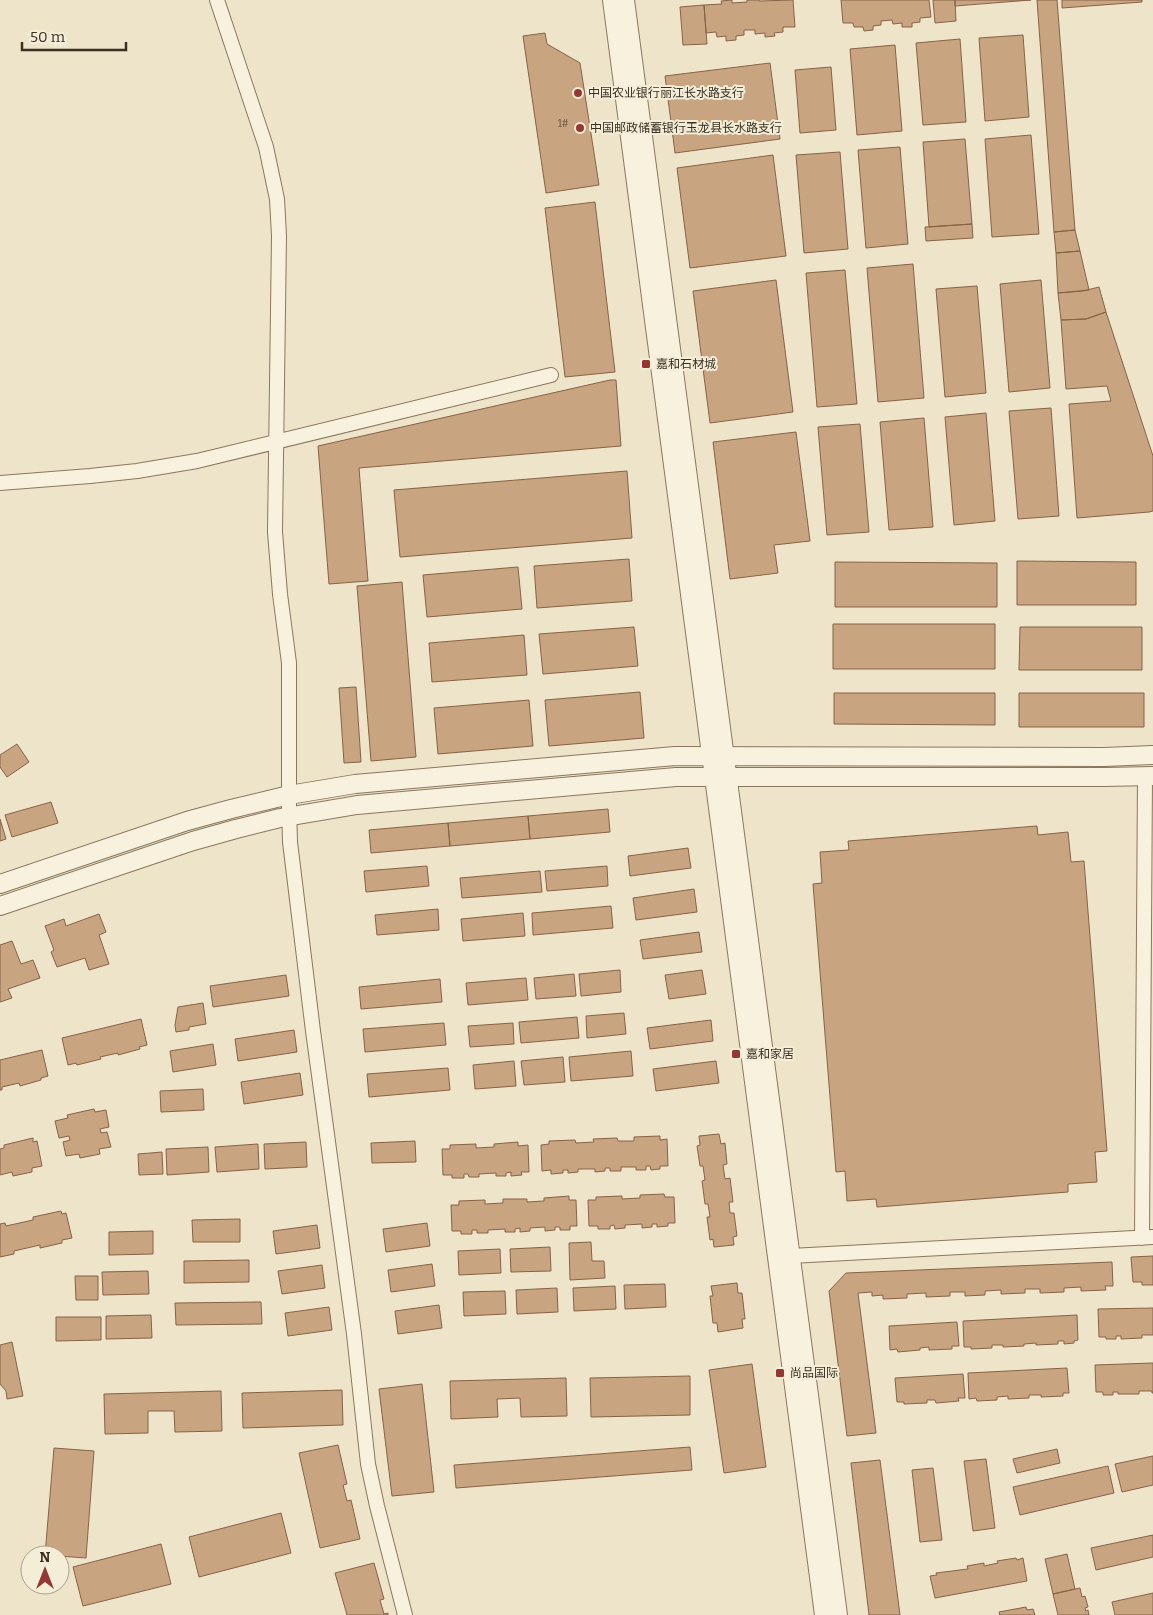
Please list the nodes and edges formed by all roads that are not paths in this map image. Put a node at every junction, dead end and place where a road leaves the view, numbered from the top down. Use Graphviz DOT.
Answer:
graph roads {
  1 [pos="217,0"];
  2 [pos="599,0"];
  3 [pos="612,0"];
  4 [pos="625,0"];
  5 [pos="638,0"];
  6 [pos="621,21"];
  7 [pos="551,375"];
  8 [pos="276,442"];
  9 [pos="0,483"];
  10 [pos="1153,755"];
  11 [pos="718,756"];
  12 [pos="1149,776"];
  13 [pos="720,777"];
  14 [pos="289,795"];
  15 [pos="289,816"];
  16 [pos="0,884"];
  17 [pos="0,906"];
  18 [pos="1148,1238"];
  19 [pos="790,1256"];
  20 [pos="405,1615"];
  21 [pos="824,1615"];
  22 [pos="838,1615"];
  1 -- 8 [label="street"];
  2 -- 6 [label="street"];
  3 -- 6 [label="street"];
  4 -- 6 [label="street"];
  5 -- 6 [label="street"];
  6 -- 11 [label="street"];
  7 -- 8 [label="street"];
  8 -- 9 [label="street"];
  8 -- 14 [label="street"];
  10 -- 11 [label="street"];
  11 -- 13 [label="street"];
  11 -- 14 [label="street"];
  12 -- 13 [label="street"];
  12 -- 18 [label="street"];
  13 -- 15 [label="street"];
  13 -- 19 [label="street"];
  13 -- 21 [label="street"];
  14 -- 15 [label="street"];
  14 -- 16 [label="street"];
  15 -- 17 [label="street"];
  15 -- 20 [label="street"];
  18 -- 19 [label="street"];
  19 -- 22 [label="street"];
}
